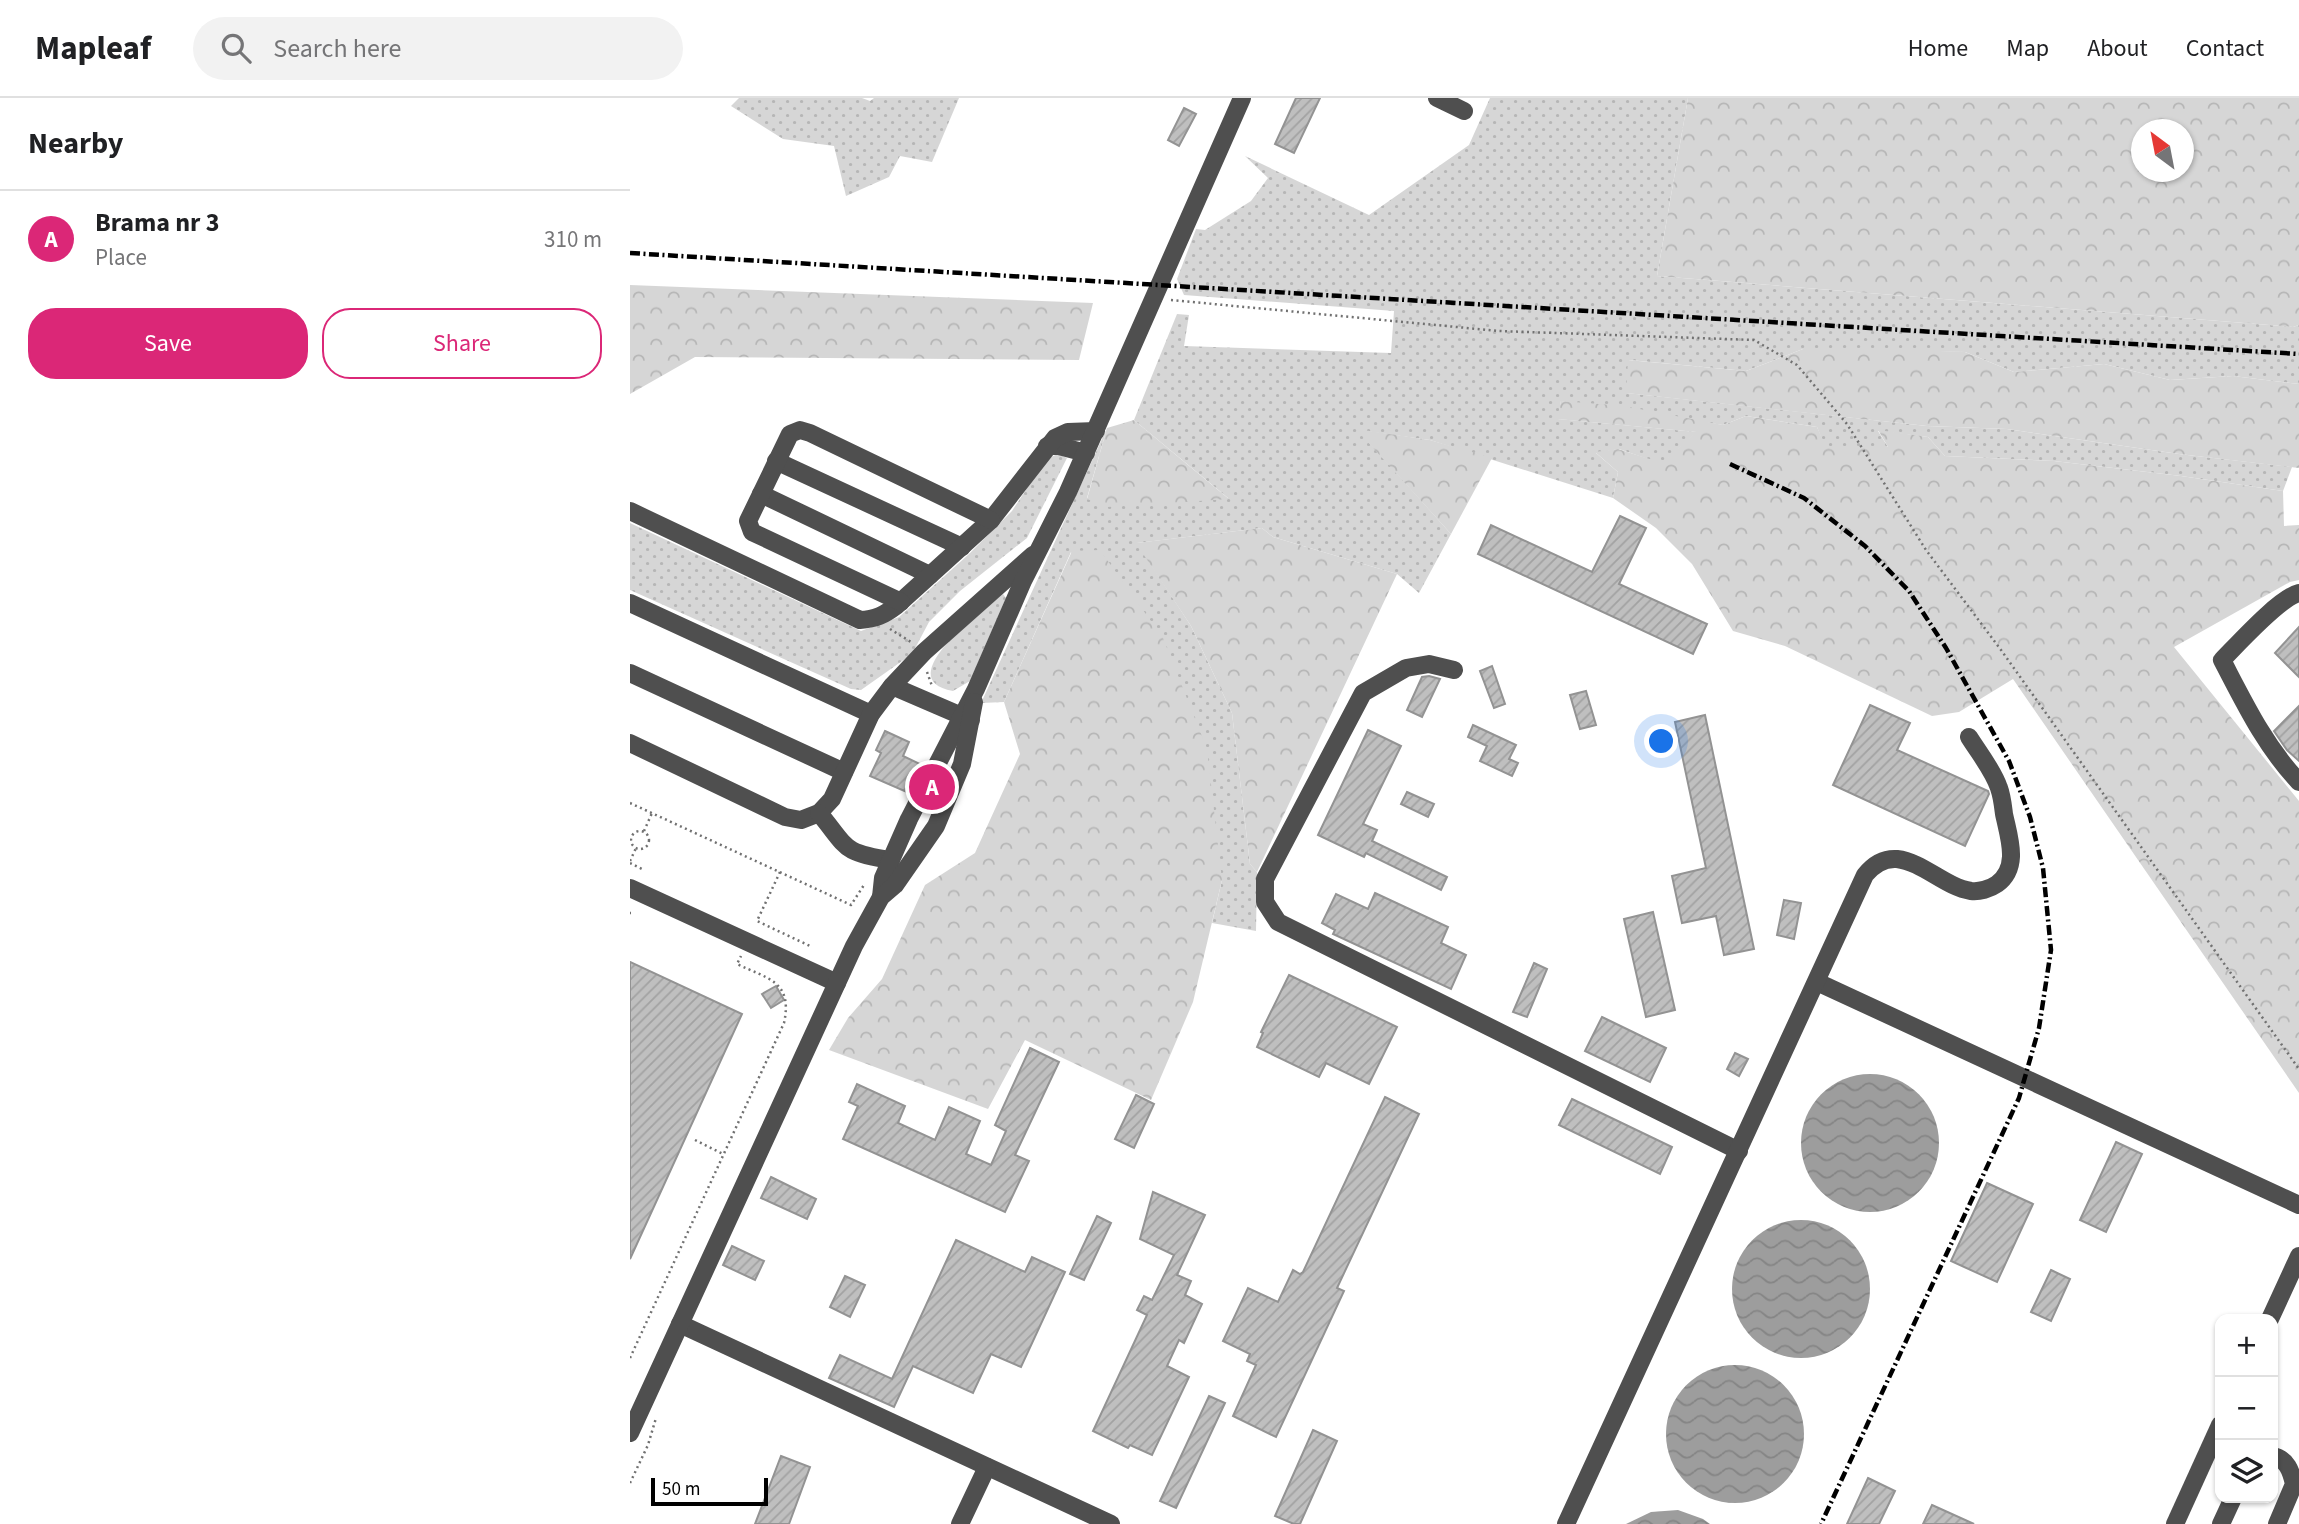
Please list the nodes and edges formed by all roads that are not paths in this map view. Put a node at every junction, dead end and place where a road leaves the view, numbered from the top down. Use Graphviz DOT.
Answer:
graph roads {
  1 [pos="1242,98"];
  2 [pos="1437,98"];
  3 [pos="1464,111"];
  4 [pos="1096,431"];
  5 [pos="1046,446"];
  6 [pos="1086,453"];
  7 [pos="776,461"];
  8 [pos="761,494"];
  9 [pos="630,510"];
  10 [pos="991,520"];
  11 [pos="962,547"];
  12 [pos="1038,551"];
  13 [pos="930,575"];
  14 [pos="2299,593"];
  15 [pos="901,602"];
  16 [pos="630,603"];
  17 [pos="1454,670"];
  18 [pos="630,673"];
  19 [pos="892,686"];
  20 [pos="871,714"];
  21 [pos="966,718"];
  22 [pos="1969,737"];
  23 [pos="630,743"];
  24 [pos="844,772"];
  25 [pos="2299,782"];
  26 [pos="819,813"];
  27 [pos="891,860"];
  28 [pos="630,888"];
  29 [pos="881,897"];
  30 [pos="1817,982"];
  31 [pos="837,983"];
  32 [pos="1738,1151"];
  33 [pos="2299,1205"];
  34 [pos="2299,1256"];
  35 [pos="2272,1314"];
  36 [pos="680,1324"];
  37 [pos="630,1433"];
  38 [pos="2215,1436"];
  39 [pos="2278,1458"];
  40 [pos="987,1467"];
  41 [pos="2231,1503"];
  42 [pos="960,1524"];
  43 [pos="1111,1524"];
  44 [pos="1566,1524"];
  45 [pos="2175,1524"];
  46 [pos="2221,1524"];
  47 [pos="2277,1524"];
  1 -- 4 [label="street"];
  2 -- 3 [label="street"];
  4 -- 5 [label="street"];
  4 -- 6 [label="street"];
  5 -- 6 [label="street"];
  5 -- 10 [label="street"];
  6 -- 12 [label="street"];
  7 -- 8 [label="street"];
  7 -- 10 [label="street"];
  7 -- 11 [label="street"];
  8 -- 13 [label="street"];
  8 -- 15 [label="street"];
  9 -- 15 [label="street"];
  10 -- 11 [label="street"];
  11 -- 13 [label="street"];
  12 -- 19 [label="street"];
  12 -- 21 [label="street"];
  13 -- 15 [label="street"];
  14 -- 25 [label="street"];
  16 -- 20 [label="street"];
  17 -- 32 [label="street"];
  18 -- 24 [label="street"];
  19 -- 20 [label="street"];
  19 -- 21 [label="street"];
  20 -- 24 [label="street"];
  21 -- 27 [label="street"];
  21 -- 29 [label="street"];
  22 -- 30 [label="street"];
  23 -- 26 [label="street"];
  24 -- 26 [label="street"];
  26 -- 27 [label="street"];
  27 -- 29 [label="street"];
  28 -- 31 [label="street"];
  29 -- 31 [label="street"];
  30 -- 32 [label="street"];
  30 -- 33 [label="street"];
  31 -- 36 [label="street"];
  32 -- 44 [label="street"];
  34 -- 35 [label="street"];
  36 -- 37 [label="street"];
  36 -- 40 [label="street"];
  38 -- 45 [label="street"];
  39 -- 47 [label="street"];
  40 -- 42 [label="street"];
  40 -- 43 [label="street"];
  41 -- 46 [label="street"];
}
